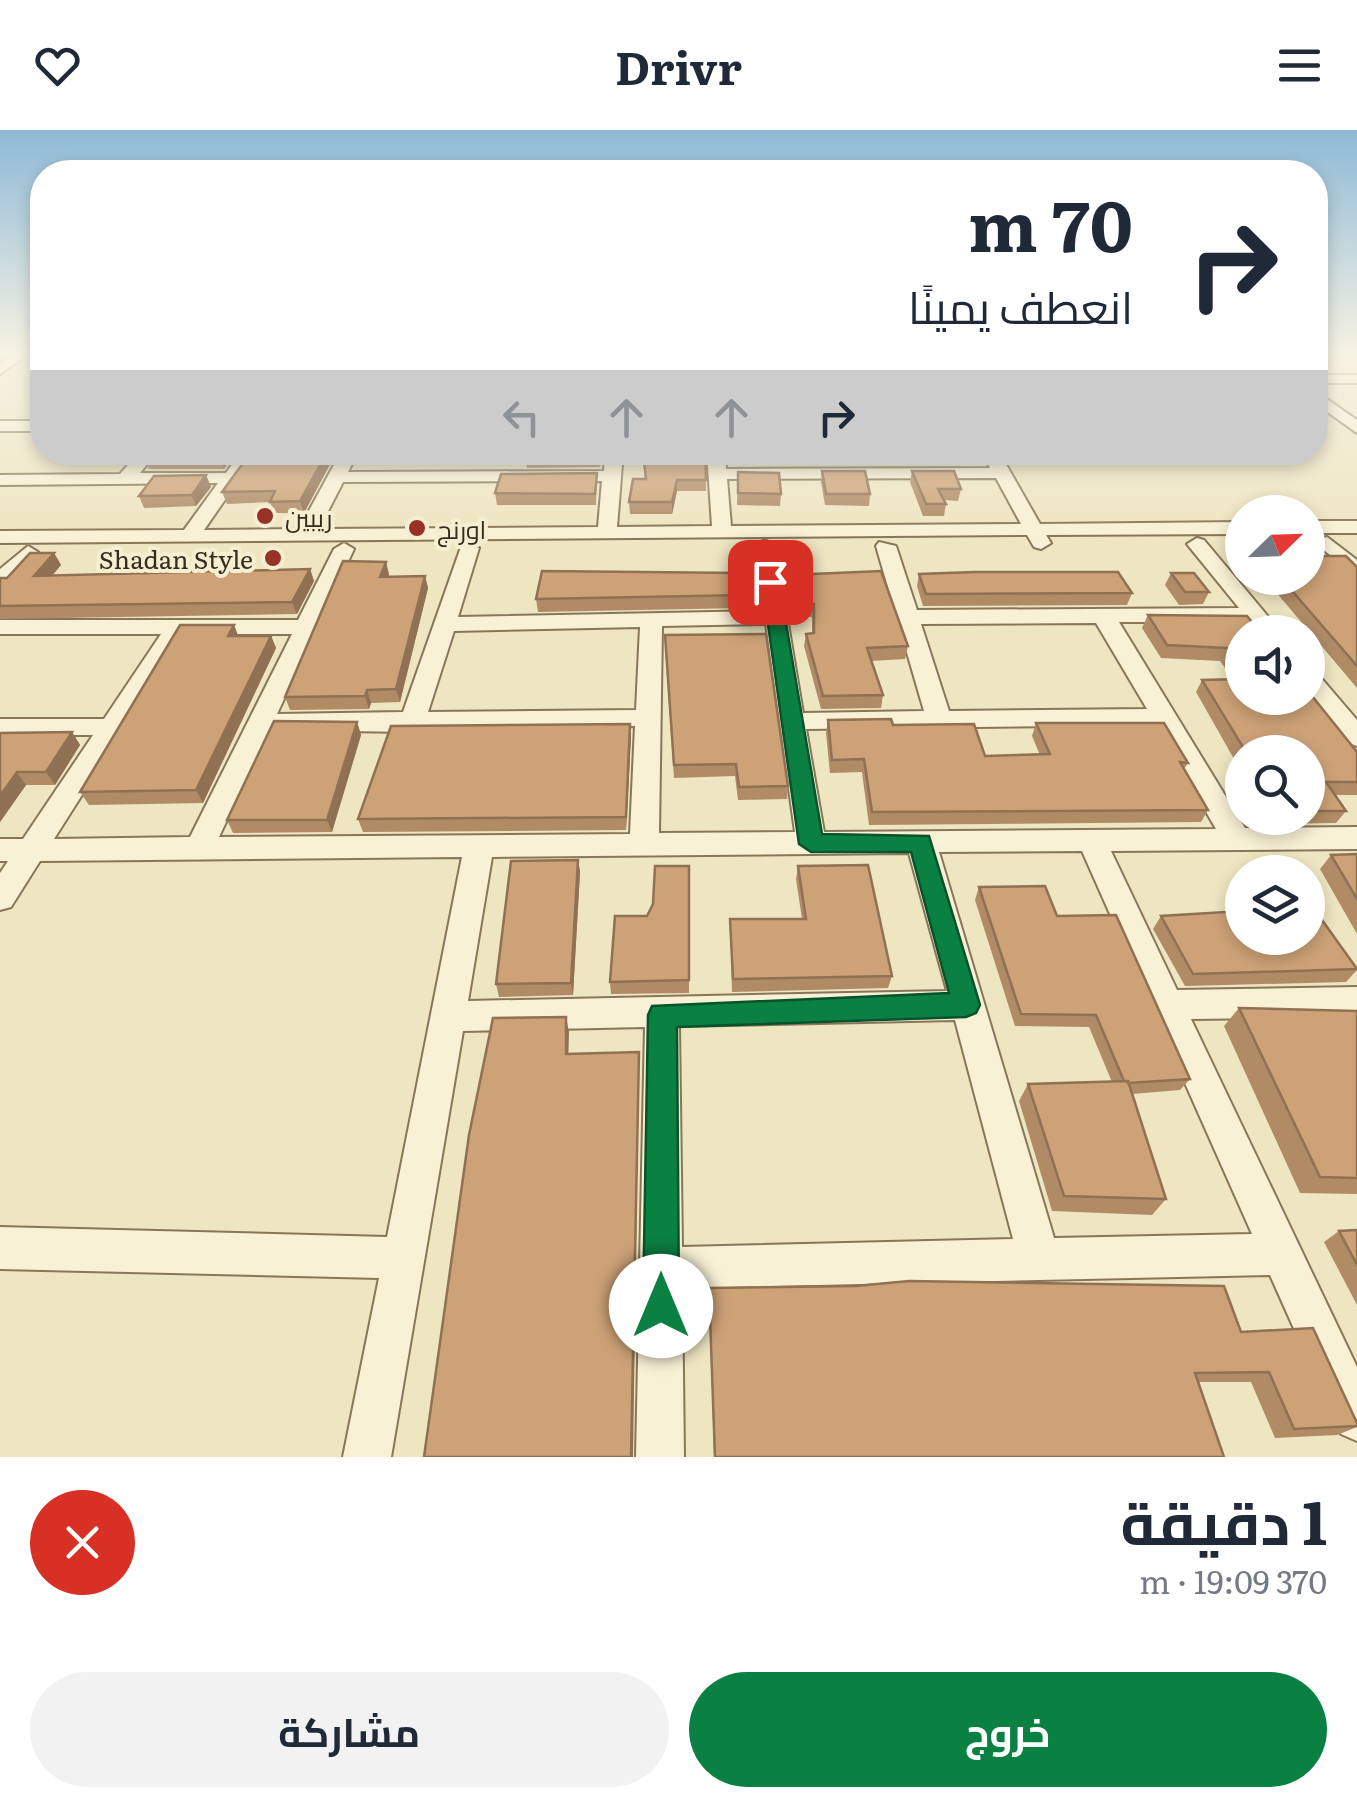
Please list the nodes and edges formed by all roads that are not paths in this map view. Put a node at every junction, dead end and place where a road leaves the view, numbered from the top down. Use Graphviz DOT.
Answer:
graph roads {
  1 [pos="0,426"];
  2 [pos="19,426"];
  3 [pos="30,426"];
  4 [pos="0,442"];
  5 [pos="137,465"];
  6 [pos="241,465"];
  7 [pos="343,465"];
  8 [pos="510,465"];
  9 [pos="613,465"];
  10 [pos="717,465"];
  11 [pos="883,465"];
  12 [pos="997,465"];
  13 [pos="1001,473"];
  14 [pos="717,474"];
  15 [pos="886,474"];
  16 [pos="507,476"];
  17 [pos="612,476"];
  18 [pos="337,477"];
  19 [pos="232,478"];
  20 [pos="125,479"];
  21 [pos="0,480"];
  22 [pos="1325,527"];
  23 [pos="1357,527"];
  24 [pos="1225,529"];
  25 [pos="607,532"];
  26 [pos="722,532"];
  27 [pos="306,534"];
  28 [pos="190,535"];
  29 [pos="0,536"];
  30 [pos="1038,537"];
  31 [pos="403,541"];
  32 [pos="1357,542"];
  33 [pos="1225,543"];
  34 [pos="1325,543"];
  35 [pos="1196,544"];
  36 [pos="765,546"];
  37 [pos="886,546"];
  38 [pos="469,548"];
  39 [pos="344,549"];
  40 [pos="1325,549"];
  41 [pos="0,552"];
  42 [pos="28,552"];
  43 [pos="1357,571"];
  44 [pos="0,580"];
  45 [pos="1104,615"];
  46 [pos="1255,615"];
  47 [pos="776,617"];
  48 [pos="910,617"];
  49 [pos="652,622"];
  50 [pos="1225,622"];
  51 [pos="444,624"];
  52 [pos="308,626"];
  53 [pos="0,627"];
  54 [pos="176,628"];
  55 [pos="1325,693"];
  56 [pos="1347,713"];
  57 [pos="1164,717"];
  58 [pos="648,718"];
  59 [pos="939,718"];
  60 [pos="792,721"];
  61 [pos="261,722"];
  62 [pos="412,724"];
  63 [pos="113,726"];
  64 [pos="0,727"];
  65 [pos="1357,738"];
  66 [pos="1357,838"];
  67 [pos="1237,839"];
  68 [pos="1092,841"];
  69 [pos="921,842"];
  70 [pos="811,844"];
  71 [pos="644,845"];
  72 [pos="480,847"];
  73 [pos="199,849"];
  74 [pos="0,850"];
  75 [pos="34,850"];
  76 [pos="0,898"];
  77 [pos="1357,1002"];
  78 [pos="966,1005"];
  79 [pos="1168,1005"];
  80 [pos="662,1015"];
  81 [pos="450,1016"];
  82 [pos="0,1248"];
  83 [pos="1282,1254"];
  84 [pos="1038,1257"];
  85 [pos="402,1258"];
  86 [pos="661,1268"];
  87 [pos="1357,1418"];
  88 [pos="367,1457"];
  89 [pos="660,1457"];
  1 -- 2 [label="street"];
  2 -- 3 [label="street"];
  2 -- 4 [label="street"];
  5 -- 20 [label="street"];
  6 -- 19 [label="street"];
  7 -- 18 [label="street"];
  8 -- 16 [label="street"];
  9 -- 17 [label="street"];
  10 -- 14 [label="street"];
  11 -- 15 [label="street"];
  12 -- 13 [label="street"];
  13 -- 15 [label="street"];
  13 -- 30 [label="street"];
  14 -- 15 [label="street"];
  14 -- 26 [label="street"];
  16 -- 17 [label="street"];
  16 -- 18 [label="street"];
  17 -- 25 [label="street"];
  18 -- 27 [label="street"];
  19 -- 20 [label="street"];
  19 -- 28 [label="street"];
  20 -- 21 [label="street"];
  22 -- 23 [label="street"];
  24 -- 30 [label="street"];
  25 -- 26 [label="street"];
  25 -- 31 [label="street"];
  26 -- 30 [label="street"];
  27 -- 28 [label="street"];
  27 -- 31 [label="street"];
  28 -- 29 [label="street"];
  30 -- 35 [label="street"];
  30 -- 37 [label="street"];
  31 -- 38 [label="street"];
  31 -- 39 [label="street"];
  32 -- 34 [label="street"];
  33 -- 35 [label="street"];
  35 -- 46 [label="street"];
  36 -- 37 [label="street"];
  36 -- 38 [label="street"];
  36 -- 47 [label="street"];
  37 -- 48 [label="street"];
  38 -- 51 [label="street"];
  39 -- 42 [label="street"];
  39 -- 52 [label="street"];
  40 -- 43 [label="street"];
  41 -- 42 [label="street"];
  42 -- 44 [label="street"];
  45 -- 48 [label="street"];
  45 -- 50 [label="street"];
  45 -- 57 [label="street"];
  47 -- 49 [label="street"];
  47 -- 60 [label="street"];
  48 -- 59 [label="street"];
  49 -- 51 [label="street"];
  49 -- 58 [label="street"];
  51 -- 62 [label="street"];
  52 -- 54 [label="street"];
  52 -- 61 [label="street"];
  53 -- 54 [label="street"];
  54 -- 63 [label="street"];
  55 -- 56 [label="street"];
  56 -- 65 [label="street"];
  57 -- 59 [label="street"];
  57 -- 67 [label="street"];
  58 -- 62 [label="street"];
  58 -- 71 [label="street"];
  59 -- 60 [label="street"];
  60 -- 70 [label="street"];
  61 -- 62 [label="street"];
  61 -- 73 [label="street"];
  63 -- 64 [label="street"];
  63 -- 75 [label="street"];
  66 -- 67 [label="street"];
  67 -- 68 [label="street"];
  68 -- 69 [label="street"];
  68 -- 79 [label="street"];
  69 -- 70 [label="street"];
  69 -- 78 [label="street"];
  70 -- 71 [label="street"];
  71 -- 72 [label="street"];
  72 -- 73 [label="street"];
  72 -- 81 [label="street"];
  73 -- 75 [label="street"];
  74 -- 75 [label="street"];
  75 -- 76 [label="street"];
  77 -- 79 [label="street"];
  78 -- 80 [label="street"];
  78 -- 84 [label="street"];
  79 -- 83 [label="street"];
  80 -- 81 [label="street"];
  80 -- 86 [label="street"];
  81 -- 85 [label="street"];
  82 -- 85 [label="street"];
  83 -- 84 [label="street"];
  83 -- 87 [label="street"];
  84 -- 86 [label="street"];
  85 -- 88 [label="street"];
  86 -- 89 [label="street"];
}
